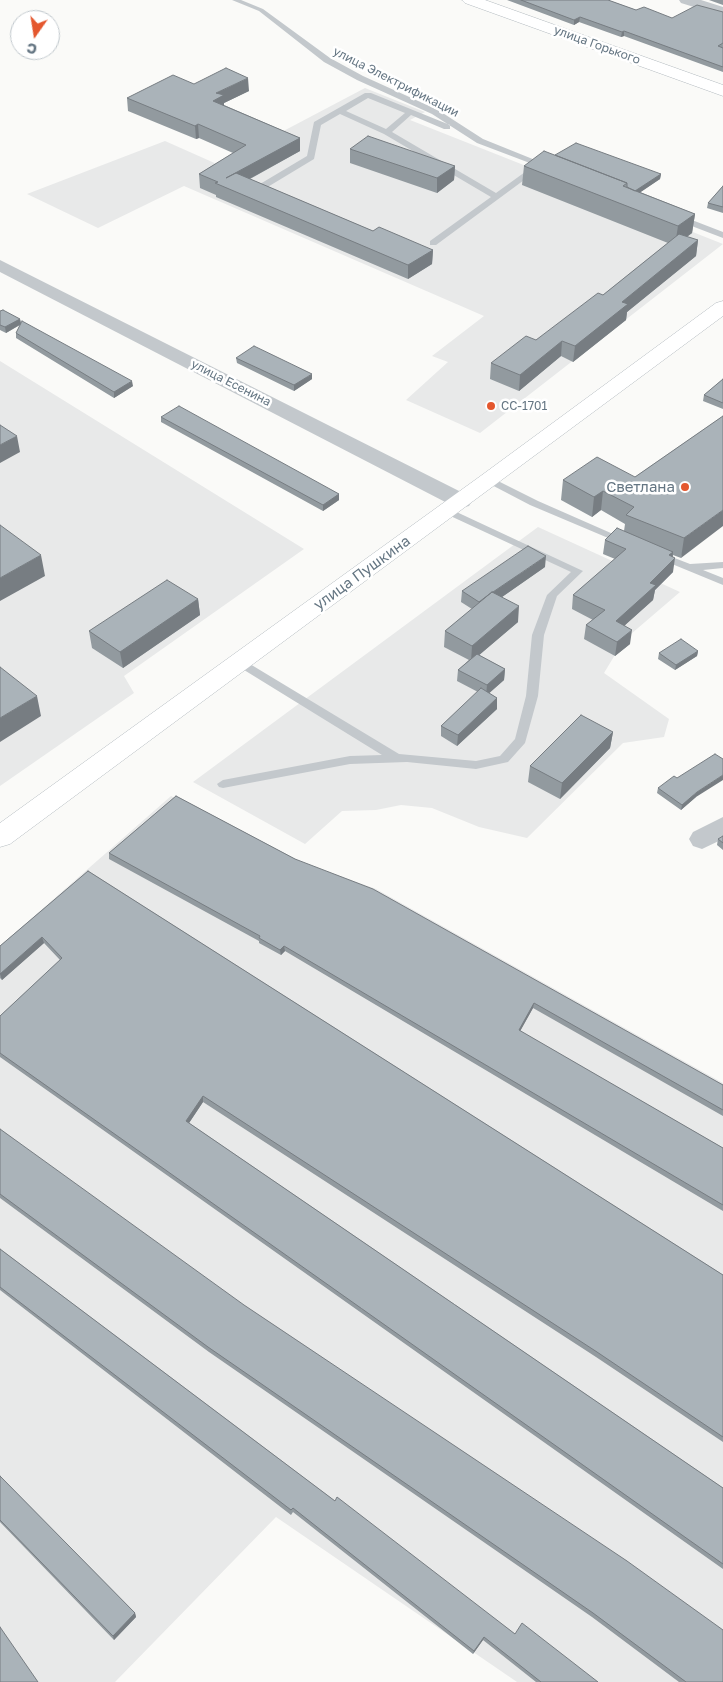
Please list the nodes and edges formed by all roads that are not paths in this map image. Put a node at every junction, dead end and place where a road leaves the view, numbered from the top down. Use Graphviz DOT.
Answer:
graph roads {
  1 [pos="235,0"];
  2 [pos="470,0"];
  3 [pos="686,0"];
  4 [pos="723,12"];
  5 [pos="723,91"];
  6 [pos="340,111"];
  7 [pos="410,112"];
  8 [pos="386,132"];
  9 [pos="480,140"];
  10 [pos="541,165"];
  11 [pos="550,168"];
  12 [pos="258,189"];
  13 [pos="497,197"];
  14 [pos="668,214"];
  15 [pos="723,235"];
  16 [pos="434,243"];
  17 [pos="0,266"];
  18 [pos="723,306"];
  19 [pos="490,480"];
  20 [pos="454,506"];
  21 [pos="723,565"];
  22 [pos="690,567"];
  23 [pos="723,582"];
  24 [pos="240,662"];
  25 [pos="398,759"];
  26 [pos="223,784"];
  27 [pos="0,837"];
  1 -- 9 [label="lane, улица Электрификации"];
  2 -- 5 [label="main road, улица Горького"];
  3 -- 4 [label="street"];
  6 -- 7 [label="lane"];
  6 -- 8 [label="lane"];
  6 -- 12 [label="lane"];
  7 -- 8 [label="lane"];
  7 -- 9 [label="lane"];
  8 -- 13 [label="lane"];
  9 -- 10 [label="lane, улица Электрификации"];
  10 -- 11 [label="lane, улица Электрификации"];
  10 -- 13 [label="lane"];
  13 -- 16 [label="lane"];
  14 -- 15 [label="lane"];
  17 -- 20 [label="street, улица Есенина"];
  18 -- 19 [label="main road, улица Пушкина"];
  19 -- 20 [label="main road, улица Пушкина"];
  19 -- 22 [label="lane"];
  20 -- 24 [label="main road, улица Пушкина"];
  20 -- 25 [label="lane"];
  21 -- 22 [label="lane"];
  22 -- 23 [label="lane"];
  24 -- 25 [label="lane"];
  24 -- 27 [label="main road, улица Пушкина"];
  25 -- 26 [label="lane"];
}
